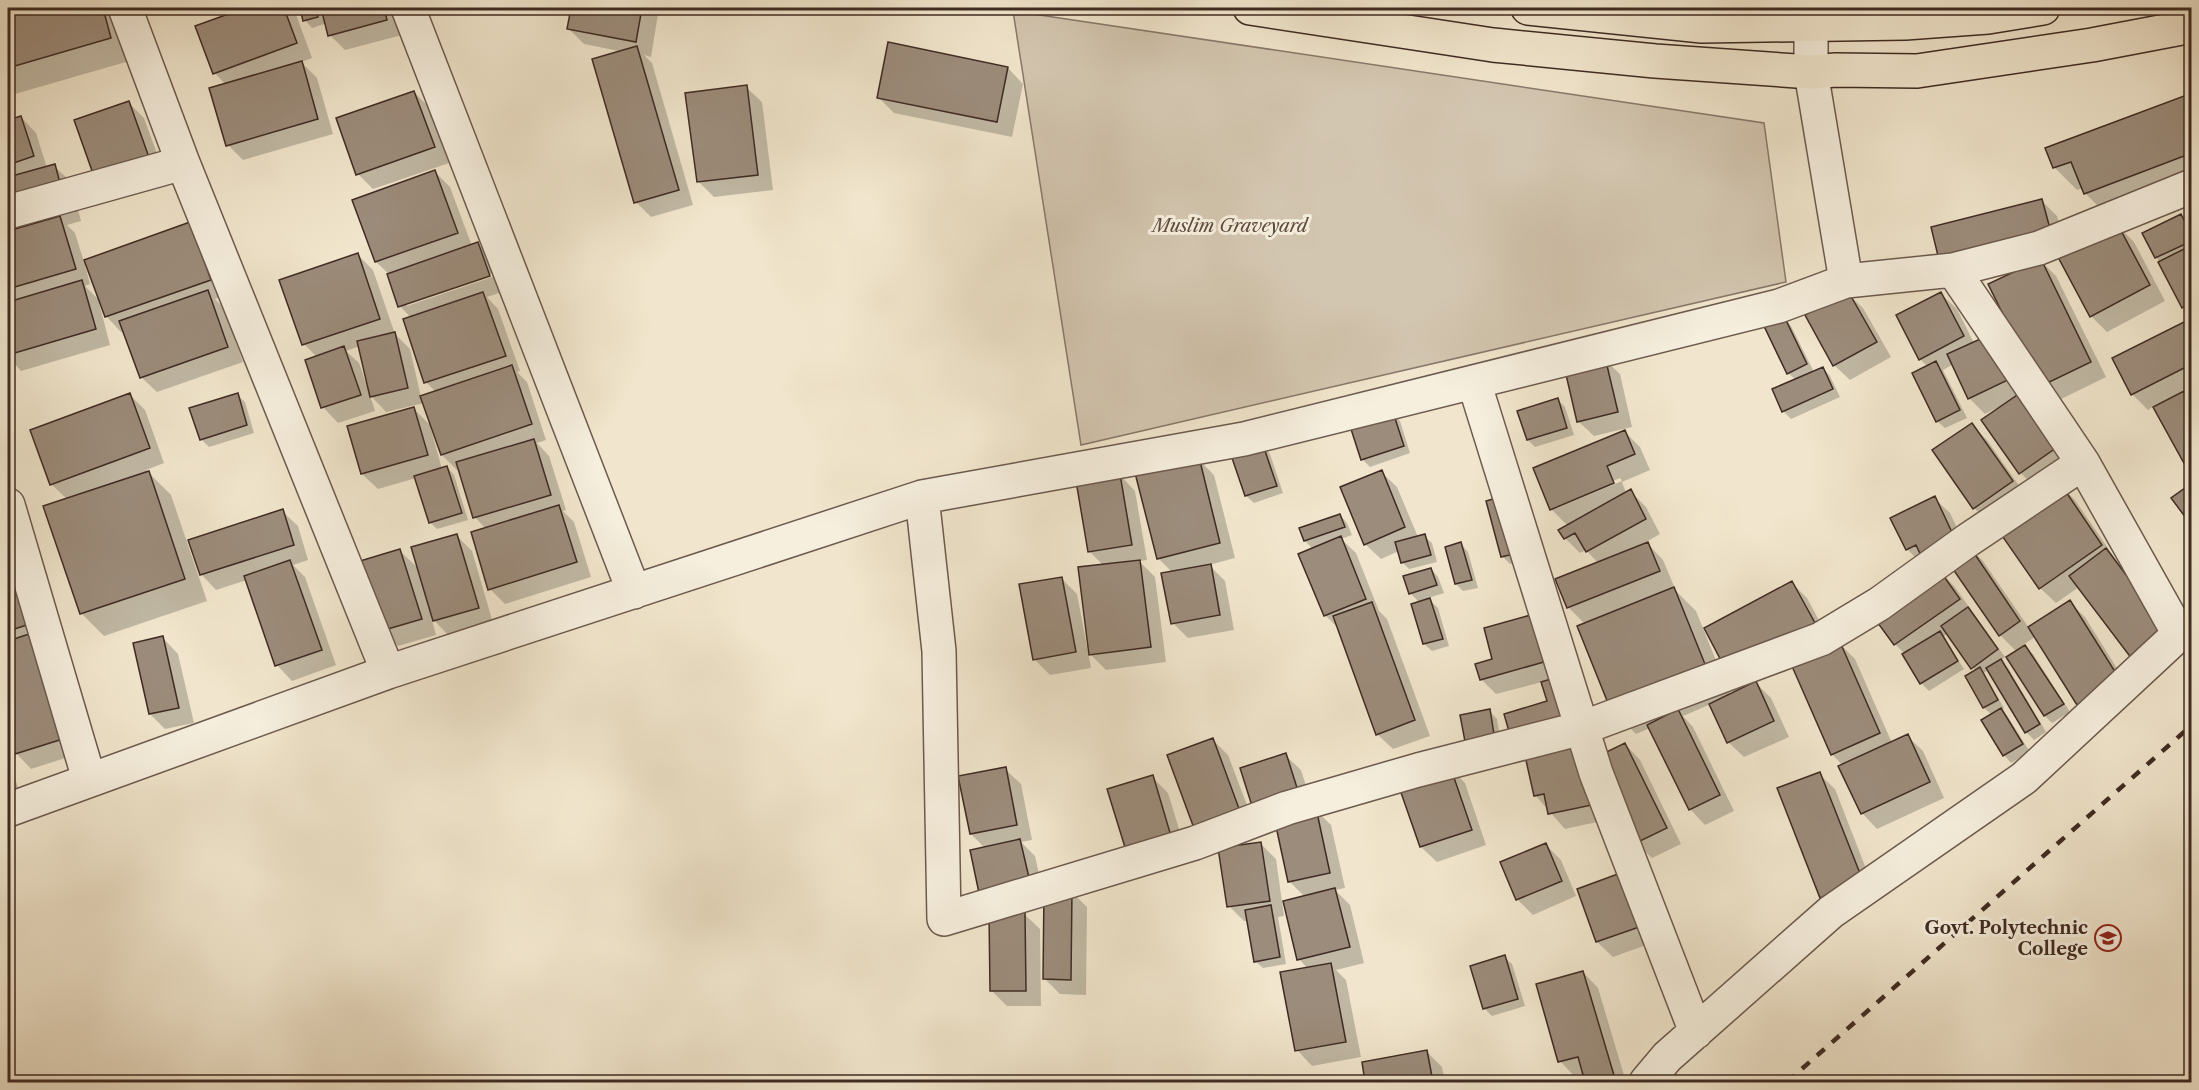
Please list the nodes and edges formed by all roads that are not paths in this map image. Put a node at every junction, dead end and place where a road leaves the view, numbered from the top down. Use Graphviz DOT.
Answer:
graph roads {
  1 [pos="125,8"];
  2 [pos="408,8"];
  3 [pos="1250,8"];
  4 [pos="1528,8"];
  5 [pos="2043,8"];
  6 [pos="1849,16"];
  7 [pos="1703,17"];
  8 [pos="1811,25"];
  9 [pos="2192,26"];
  10 [pos="1811,72"];
  11 [pos="183,163"];
  12 [pos="2192,186"];
  13 [pos="8,212"];
  14 [pos="1953,270"];
  15 [pos="1846,280"];
  16 [pos="1474,382"];
  17 [pos="2083,463"];
  18 [pos="922,497"];
  19 [pos="8,505"];
  20 [pos="634,592"];
  21 [pos="388,672"];
  22 [pos="1582,728"];
  23 [pos="89,779"];
  24 [pos="8,810"];
  25 [pos="1695,1032"];
  26 [pos="1646,1083"];
  1 -- 11 [label="street"];
  2 -- 20 [label="street"];
  3 -- 10 [label="highway"];
  4 -- 7 [label="highway"];
  5 -- 6 [label="highway"];
  6 -- 8 [label="highway"];
  7 -- 8 [label="highway"];
  8 -- 10 [label="street"];
  9 -- 10 [label="highway"];
  10 -- 15 [label="street"];
  11 -- 13 [label="street"];
  11 -- 21 [label="street"];
  12 -- 14 [label="street"];
  14 -- 15 [label="street"];
  14 -- 17 [label="street"];
  15 -- 16 [label="street"];
  16 -- 18 [label="street"];
  16 -- 22 [label="street"];
  17 -- 22 [label="street"];
  17 -- 25 [label="street"];
  18 -- 20 [label="street"];
  18 -- 22 [label="street"];
  19 -- 23 [label="street"];
  20 -- 21 [label="street"];
  21 -- 23 [label="street"];
  22 -- 25 [label="street"];
  23 -- 24 [label="street"];
  25 -- 26 [label="street"];
}
